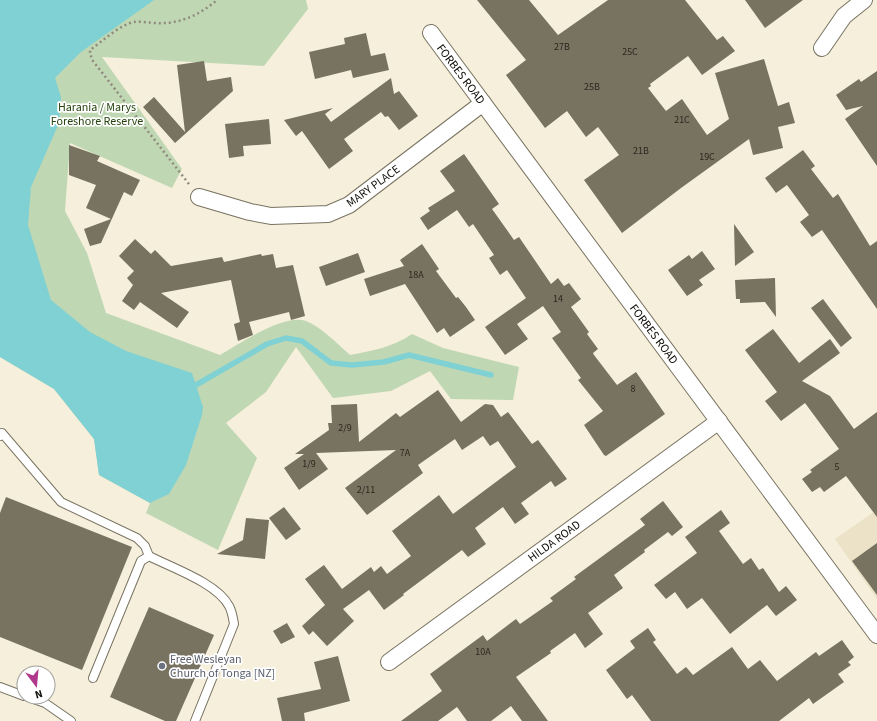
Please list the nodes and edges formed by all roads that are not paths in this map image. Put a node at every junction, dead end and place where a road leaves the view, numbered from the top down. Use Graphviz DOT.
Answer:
graph roads {
  1 [pos="864,0"];
  2 [pos="431,33"];
  3 [pos="822,48"];
  4 [pos="483,104"];
  5 [pos="199,197"];
  6 [pos="719,421"];
  7 [pos="0,436"];
  8 [pos="149,556"];
  9 [pos="877,635"];
  10 [pos="389,662"];
  11 [pos="93,678"];
  12 [pos="0,687"];
  13 [pos="16,693"];
  14 [pos="48,705"];
  15 [pos="71,721"];
  16 [pos="195,721"];
  1 -- 3 [label="street"];
  2 -- 4 [label="street, FORBES ROAD"];
  4 -- 5 [label="street, MARY PLACE"];
  4 -- 6 [label="street, FORBES ROAD"];
  6 -- 9 [label="street, FORBES ROAD"];
  6 -- 10 [label="street, HILDA ROAD"];
  7 -- 8 [label="lane"];
  8 -- 11 [label="lane"];
  8 -- 16 [label="lane"];
  12 -- 13 [label="lane"];
  14 -- 15 [label="lane"];
}
